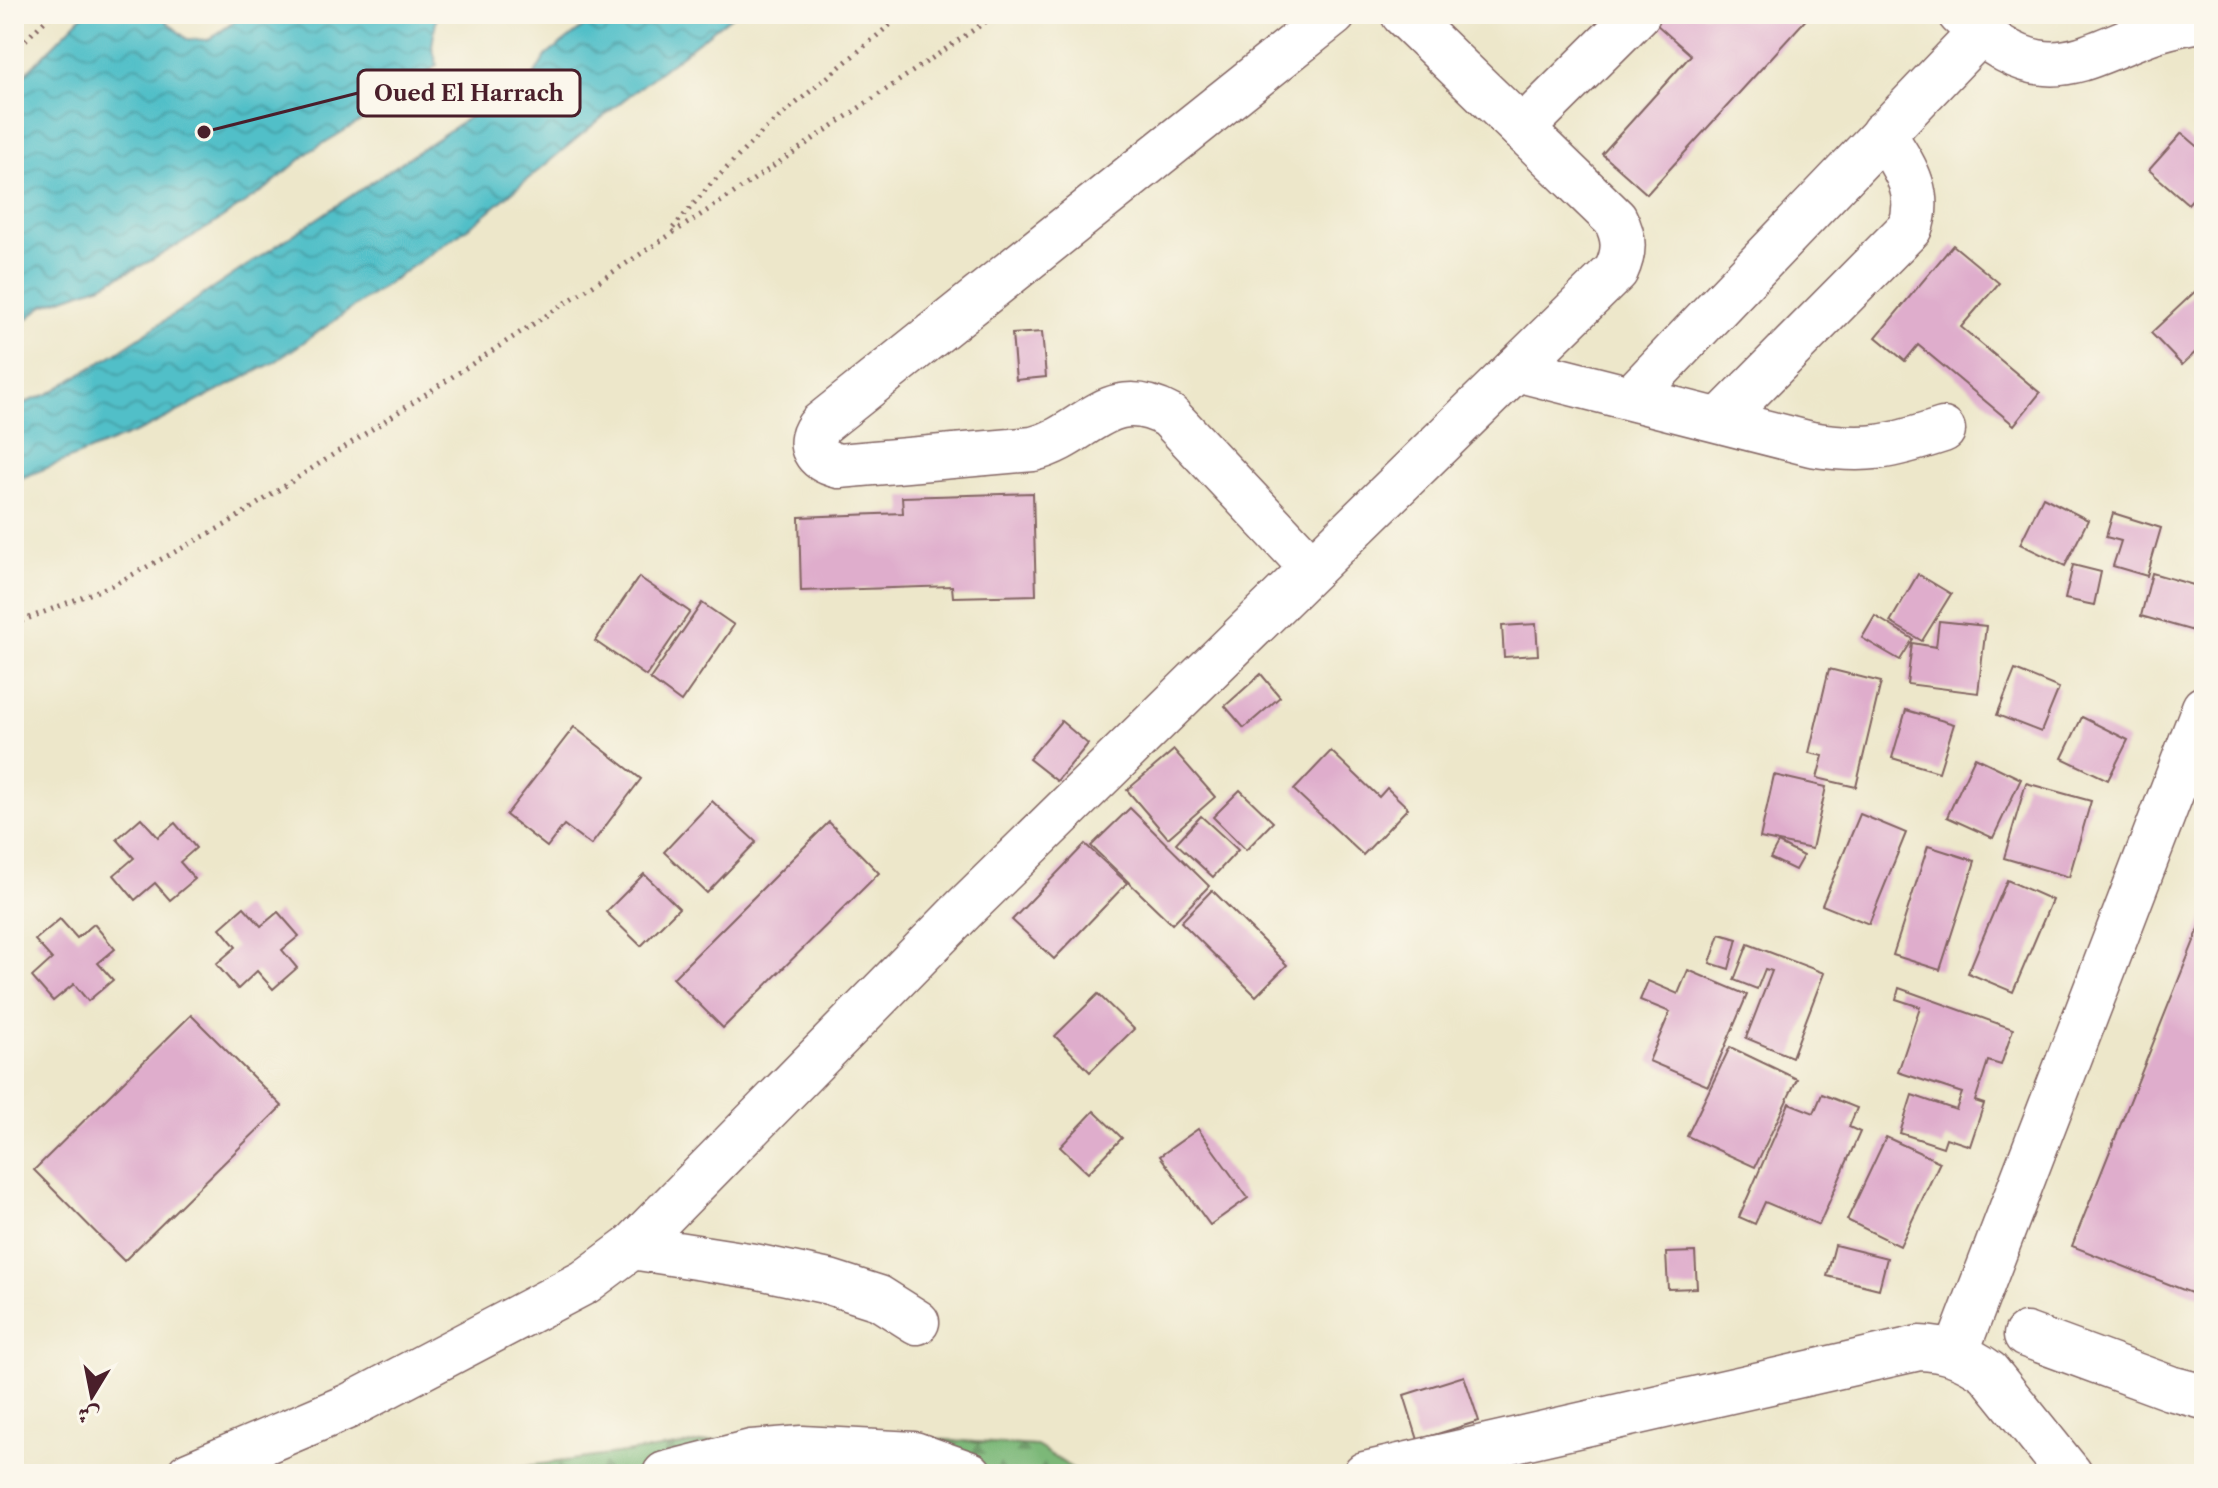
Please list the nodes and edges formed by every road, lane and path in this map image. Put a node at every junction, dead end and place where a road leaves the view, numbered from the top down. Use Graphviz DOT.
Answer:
graph roads {
  1 [pos="52,14"];
  2 [pos="903,14"];
  3 [pos="997,14"];
  4 [pos="1334,14"];
  5 [pos="1403,14"];
  6 [pos="1638,14"];
  7 [pos="2204,20"];
  8 [pos="1969,24"];
  9 [pos="14,51"];
  10 [pos="1522,129"];
  11 [pos="1883,133"];
  12 [pos="669,234"];
  13 [pos="1516,369"];
  14 [pos="1632,397"];
  15 [pos="1720,420"];
  16 [pos="1943,430"];
  17 [pos="1312,568"];
  18 [pos="14,624"];
  19 [pos="2204,708"];
  20 [pos="632,1247"];
  21 [pos="917,1322"];
  22 [pos="2026,1335"];
  23 [pos="1956,1353"];
  24 [pos="2204,1397"];
  25 [pos="189,1474"];
  26 [pos="665,1474"];
  27 [pos="970,1474"];
  28 [pos="1365,1474"];
  29 [pos="2070,1474"];
  1 -- 9 [label="path"];
  2 -- 12 [label="path"];
  3 -- 12 [label="path"];
  4 -- 17 [label="street"];
  5 -- 10 [label="street"];
  6 -- 10 [label="street"];
  7 -- 8 [label="street"];
  8 -- 11 [label="street"];
  10 -- 13 [label="street"];
  11 -- 14 [label="street"];
  11 -- 15 [label="street"];
  12 -- 18 [label="path"];
  13 -- 14 [label="street"];
  13 -- 17 [label="street"];
  14 -- 15 [label="street"];
  15 -- 16 [label="street"];
  17 -- 20 [label="street"];
  19 -- 23 [label="street"];
  20 -- 21 [label="street"];
  20 -- 25 [label="street"];
  22 -- 24 [label="street"];
  23 -- 28 [label="street"];
  23 -- 29 [label="street"];
  26 -- 27 [label="street"];
}
